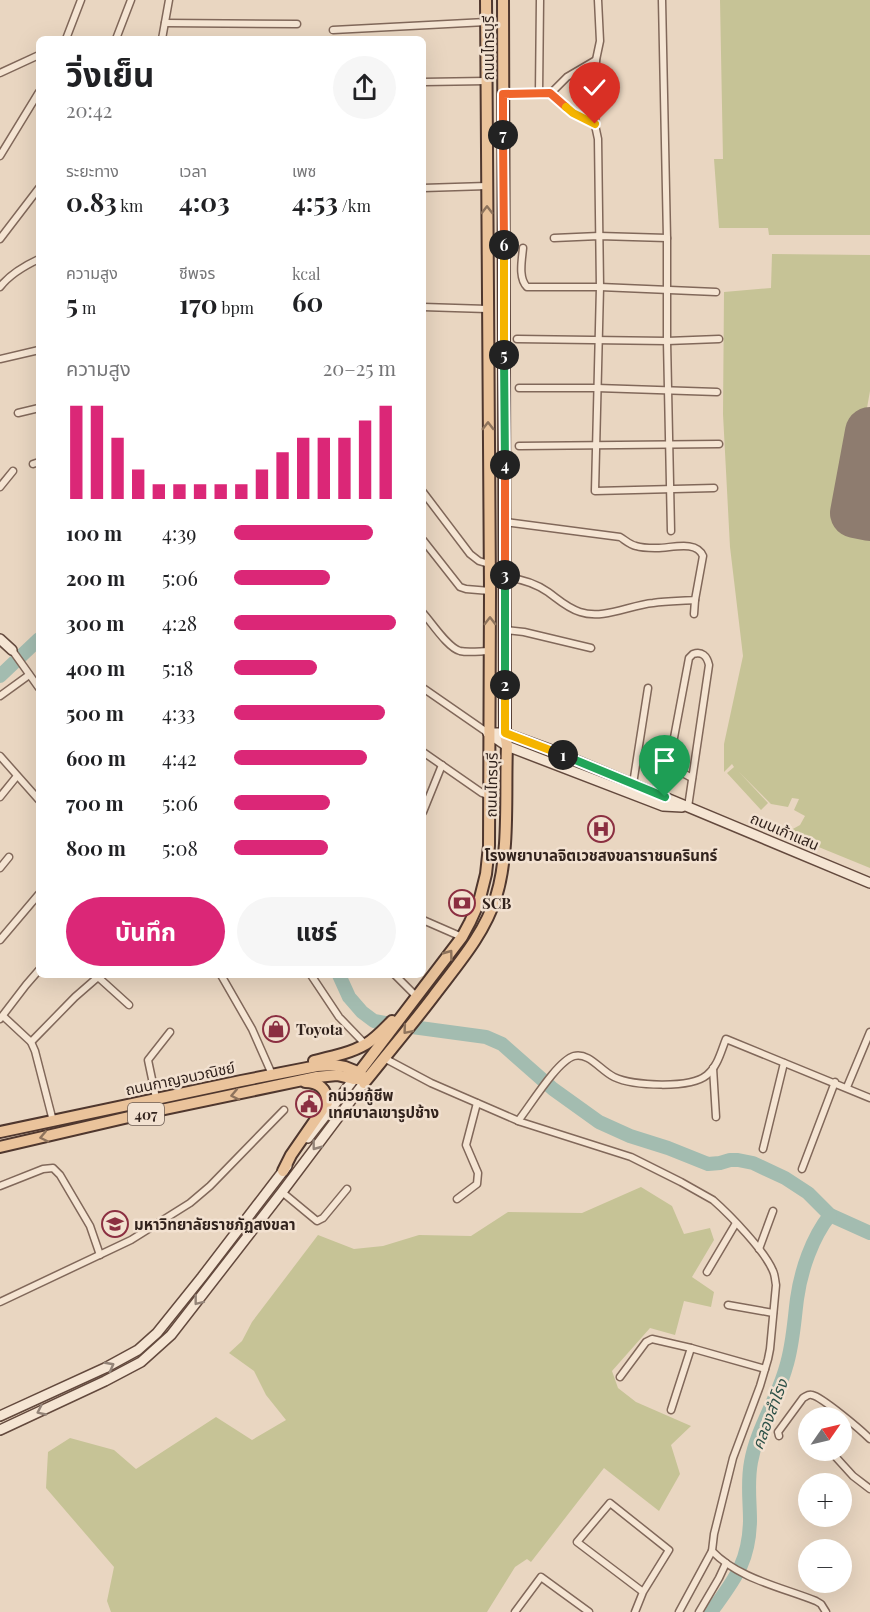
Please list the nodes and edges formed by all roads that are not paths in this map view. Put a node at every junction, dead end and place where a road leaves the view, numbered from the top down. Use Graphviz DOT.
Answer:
graph roads {
  1 [pos="81,0"];
  2 [pos="131,0"];
  3 [pos="160,0"];
  4 [pos="486,0"];
  5 [pos="503,0"];
  6 [pos="540,0"];
  7 [pos="598,0"];
  8 [pos="662,0"];
  9 [pos="169,1"];
  10 [pos="486,22"];
  11 [pos="165,23"];
  12 [pos="297,24"];
  13 [pos="333,30"];
  14 [pos="67,36"];
  15 [pos="117,36"];
  16 [pos="163,36"];
  17 [pos="36,56"];
  18 [pos="596,60"];
  19 [pos="0,73"];
  20 [pos="487,81"];
  21 [pos="426,82"];
  22 [pos="539,93"];
  23 [pos="550,93"];
  24 [pos="503,94"];
  25 [pos="486,95"];
  26 [pos="36,97"];
  27 [pos="595,124"];
  28 [pos="0,142"];
  29 [pos="8,144"];
  30 [pos="0,156"];
  31 [pos="487,186"];
  32 [pos="426,188"];
  33 [pos="36,192"];
  34 [pos="599,236"];
  35 [pos="667,237"];
  36 [pos="554,238"];
  37 [pos="0,239"];
  38 [pos="523,248"];
  39 [pos="36,261"];
  40 [pos="0,287"];
  41 [pos="600,287"];
  42 [pos="667,290"];
  43 [pos="716,292"];
  44 [pos="426,307"];
  45 [pos="487,309"];
  46 [pos="517,339"];
  47 [pos="598,339"];
  48 [pos="719,339"];
  49 [pos="667,341"];
  50 [pos="36,351"];
  51 [pos="0,359"];
  52 [pos="519,388"];
  53 [pos="597,388"];
  54 [pos="668,391"];
  55 [pos="717,392"];
  56 [pos="36,409"];
  57 [pos="18,413"];
  58 [pos="596,444"];
  59 [pos="669,444"];
  60 [pos="719,444"];
  61 [pos="519,446"];
  62 [pos="12,471"];
  63 [pos="0,487"];
  64 [pos="714,488"];
  65 [pos="669,490"];
  66 [pos="426,496"];
  67 [pos="505,522"];
  68 [pos="671,531"];
  69 [pos="426,544"];
  70 [pos="489,564"];
  71 [pos="505,576"];
  72 [pos="490,591"];
  73 [pos="695,600"];
  74 [pos="694,614"];
  75 [pos="426,617"];
  76 [pos="505,630"];
  77 [pos="4,646"];
  78 [pos="591,648"];
  79 [pos="490,651"];
  80 [pos="29,675"];
  81 [pos="36,684"];
  82 [pos="648,688"];
  83 [pos="426,690"];
  84 [pos="0,696"];
  85 [pos="489,733"];
  86 [pos="505,733"];
  87 [pos="507,746"];
  88 [pos="426,754"];
  89 [pos="0,756"];
  90 [pos="442,765"];
  91 [pos="668,765"];
  92 [pos="17,776"];
  93 [pos="692,778"];
  94 [pos="633,784"];
  95 [pos="490,796"];
  96 [pos="663,796"];
  97 [pos="0,797"];
  98 [pos="36,797"];
  99 [pos="426,805"];
  100 [pos="688,807"];
  101 [pos="9,857"];
  102 [pos="0,868"];
  103 [pos="870,883"];
  104 [pos="36,898"];
  105 [pos="426,921"];
  106 [pos="462,937"];
  107 [pos="0,940"];
  108 [pos="36,973"];
  109 [pos="95,978"];
  110 [pos="99,978"];
  111 [pos="223,978"];
  112 [pos="314,978"];
  113 [pos="398,978"];
  114 [pos="415,998"];
  115 [pos="129,1005"];
  116 [pos="2,1017"];
  117 [pos="170,1032"];
  118 [pos="870,1032"];
  119 [pos="382,1037"];
  120 [pos="31,1042"];
  121 [pos="366,1045"];
  122 [pos="387,1054"];
  123 [pos="784,1063"];
  124 [pos="713,1068"];
  125 [pos="271,1072"];
  126 [pos="360,1078"];
  127 [pos="242,1080"];
  128 [pos="835,1082"];
  129 [pos="292,1083"];
  130 [pos="847,1087"];
  131 [pos="156,1098"];
  132 [pos="870,1098"];
  133 [pos="477,1103"];
  134 [pos="284,1110"];
  135 [pos="716,1117"];
  136 [pos="53,1121"];
  137 [pos="518,1121"];
  138 [pos="0,1132"];
  139 [pos="0,1147"];
  140 [pos="763,1149"];
  141 [pos="802,1169"];
  142 [pos="283,1170"];
  143 [pos="0,1186"];
  144 [pos="347,1189"];
  145 [pos="282,1192"];
  146 [pos="457,1199"];
  147 [pos="773,1211"];
  148 [pos="736,1222"];
  149 [pos="759,1249"];
  150 [pos="100,1255"];
  151 [pos="706,1272"];
  152 [pos="0,1302"];
  153 [pos="728,1305"];
  154 [pos="773,1313"];
  155 [pos="691,1348"];
  156 [pos="765,1369"];
  157 [pos="620,1377"];
  158 [pos="671,1410"];
  159 [pos="0,1416"];
  160 [pos="0,1430"];
  161 [pos="779,1436"];
  162 [pos="870,1439"];
  163 [pos="839,1461"];
  164 [pos="870,1489"];
  165 [pos="712,1551"];
  166 [pos="728,1564"];
  167 [pos="643,1592"];
  168 [pos="515,1612"];
  169 [pos="589,1612"];
  170 [pos="635,1612"];
  171 [pos="679,1612"];
  172 [pos="699,1612"];
  173 [pos="826,1612"];
  1 -- 14 [label="street"];
  2 -- 15 [label="street"];
  3 -- 9 [label="street"];
  4 -- 10 [label="main road, ถนนไทรบุรี"];
  5 -- 24 [label="main road, ถนนไทรบุรี"];
  6 -- 22 [label="street"];
  7 -- 18 [label="street"];
  8 -- 35 [label="street"];
  9 -- 11 [label="street"];
  10 -- 13 [label="street"];
  10 -- 20 [label="main road, ถนนไทรบุรี"];
  11 -- 12 [label="street"];
  11 -- 16 [label="street"];
  17 -- 19 [label="street"];
  18 -- 23 [label="street"];
  18 -- 27 [label="street"];
  20 -- 21 [label="street"];
  20 -- 25 [label="main road, ถนนไทรบุรี"];
  22 -- 23 [label="street"];
  22 -- 24 [label="street"];
  23 -- 27 [label="street"];
  24 -- 25 [label="main road"];
  24 -- 67 [label="main road, ถนนไทรบุรี"];
  25 -- 31 [label="main road, ถนนไทรบุรี"];
  26 -- 29 [label="street"];
  27 -- 34 [label="street"];
  28 -- 29 [label="street"];
  29 -- 30 [label="street"];
  31 -- 32 [label="street"];
  45 -- 31 [label="main road, ถนนไทรบุรี, one-way"];
  33 -- 37 [label="street"];
  34 -- 35 [label="street"];
  34 -- 36 [label="street"];
  34 -- 41 [label="street"];
  35 -- 42 [label="street"];
  38 -- 41 [label="street"];
  39 -- 40 [label="street"];
  41 -- 42 [label="street"];
  41 -- 47 [label="street"];
  42 -- 43 [label="street"];
  42 -- 49 [label="street"];
  44 -- 45 [label="street"];
  70 -- 45 [label="main road, ถนนไทรบุรี, one-way"];
  46 -- 47 [label="street"];
  47 -- 49 [label="street"];
  47 -- 53 [label="street"];
  48 -- 49 [label="street"];
  49 -- 54 [label="street"];
  50 -- 51 [label="street"];
  52 -- 53 [label="street"];
  53 -- 54 [label="street"];
  53 -- 58 [label="street"];
  54 -- 55 [label="street"];
  54 -- 59 [label="street"];
  56 -- 57 [label="street"];
  58 -- 59 [label="street"];
  58 -- 61 [label="street"];
  58 -- 65 [label="street"];
  59 -- 60 [label="street"];
  59 -- 65 [label="street"];
  62 -- 63 [label="street"];
  64 -- 65 [label="street"];
  65 -- 68 [label="street"];
  66 -- 70 [label="street"];
  67 -- 71 [label="main road, ถนนไทรบุรี"];
  67 -- 73 [label="street"];
  69 -- 72 [label="street"];
  70 -- 72 [label="main road, ถนนไทรบุรี"];
  71 -- 73 [label="street"];
  71 -- 76 [label="main road, ถนนไทรบุรี"];
  79 -- 72 [label="main road, ถนนไทรบุรี, one-way"];
  73 -- 74 [label="street"];
  75 -- 79 [label="street"];
  76 -- 78 [label="street"];
  76 -- 86 [label="main road, ถนนไทรบุรี"];
  77 -- 80 [label="street"];
  79 -- 85 [label="main road, ถนนไทรบุรี"];
  80 -- 81 [label="street"];
  80 -- 84 [label="street"];
  82 -- 94 [label="street"];
  83 -- 85 [label="street"];
  85 -- 86 [label="main road"];
  85 -- 87 [label="main road, ถนนเก้าแสน"];
  85 -- 95 [label="main road, ถนนไทรบุรี"];
  86 -- 87 [label="main road, ถนนไทรบุรี"];
  86 -- 94 [label="main road, ถนนเก้าแสน"];
  87 -- 100 [label="main road, ถนนเก้าแสน"];
  87 -- 122 [label="main road, ถนนไทรบุรี, one-way"];
  88 -- 90 [label="street"];
  89 -- 92 [label="street"];
  90 -- 95 [label="street"];
  90 -- 99 [label="street"];
  91 -- 93 [label="street"];
  91 -- 93 [label="street"];
  91 -- 96 [label="street"];
  92 -- 97 [label="street"];
  92 -- 98 [label="street"];
  93 -- 100 [label="street"];
  94 -- 96 [label="main road, ถนนเก้าแสน"];
  95 -- 106 [label="main road, ถนนไทรบุรี"];
  96 -- 100 [label="main road, ถนนเก้าแสน"];
  100 -- 103 [label="main road, ถนนเก้าแสน"];
  101 -- 102 [label="street"];
  104 -- 107 [label="street"];
  105 -- 106 [label="street"];
  114 -- 106 [label="main road, ถนนไทรบุรี, one-way"];
  108 -- 116 [label="street"];
  109 -- 120 [label="street"];
  110 -- 115 [label="street"];
  111 -- 125 [label="street"];
  112 -- 121 [label="street"];
  113 -- 114 [label="street"];
  114 -- 119 [label="main road, ถนนไทรบุรี"];
  116 -- 120 [label="street"];
  117 -- 131 [label="street"];
  118 -- 130 [label="street"];
  119 -- 121 [label="main road"];
  119 -- 126 [label="main road"];
  120 -- 136 [label="street"];
  121 -- 125 [label="main road"];
  122 -- 126 [label="main road, ถนนไทรบุรี"];
  122 -- 133 [label="street"];
  123 -- 124 [label="street"];
  123 -- 128 [label="street"];
  123 -- 140 [label="street"];
  124 -- 135 [label="street"];
  124 -- 137 [label="street"];
  125 -- 127 [label="main road"];
  126 -- 127 [label="main road, ถนนกาญจนวณิชย์ / 407"];
  126 -- 129 [label="main road, ถนนกาญจนวณิชย์ / 407"];
  126 -- 142 [label="main road"];
  126 -- 145 [label="main road, one-way"];
  127 -- 131 [label="main road, ถนนกาญจนวณิชย์ / 407"];
  128 -- 130 [label="street"];
  128 -- 141 [label="street"];
  129 -- 139 [label="main road, ถนนกาญจนวณิชย์ / 407, one-way"];
  129 -- 142 [label="main road"];
  130 -- 132 [label="street"];
  131 -- 136 [label="main road, ถนนกาญจนวณิชย์ / 407"];
  133 -- 137 [label="street"];
  133 -- 146 [label="street"];
  134 -- 150 [label="street"];
  136 -- 138 [label="main road, ถนนกาญจนวณิชย์ / 407"];
  137 -- 148 [label="street"];
  159 -- 142 [label="main road, one-way"];
  143 -- 150 [label="street"];
  144 -- 145 [label="street"];
  145 -- 160 [label="main road, one-way"];
  147 -- 149 [label="street"];
  148 -- 149 [label="street"];
  148 -- 151 [label="street"];
  149 -- 154 [label="street"];
  150 -- 152 [label="street"];
  153 -- 154 [label="street"];
  154 -- 156 [label="street"];
  155 -- 156 [label="street"];
  155 -- 157 [label="street"];
  155 -- 158 [label="street"];
  156 -- 165 [label="street"];
  161 -- 162 [label="street"];
  163 -- 164 [label="street"];
  165 -- 166 [label="street"];
  165 -- 171 [label="street"];
  166 -- 172 [label="street"];
  166 -- 173 [label="street"];
  167 -- 167 [label="street"];
  167 -- 170 [label="street"];
  168 -- 169 [label="street"];
}
